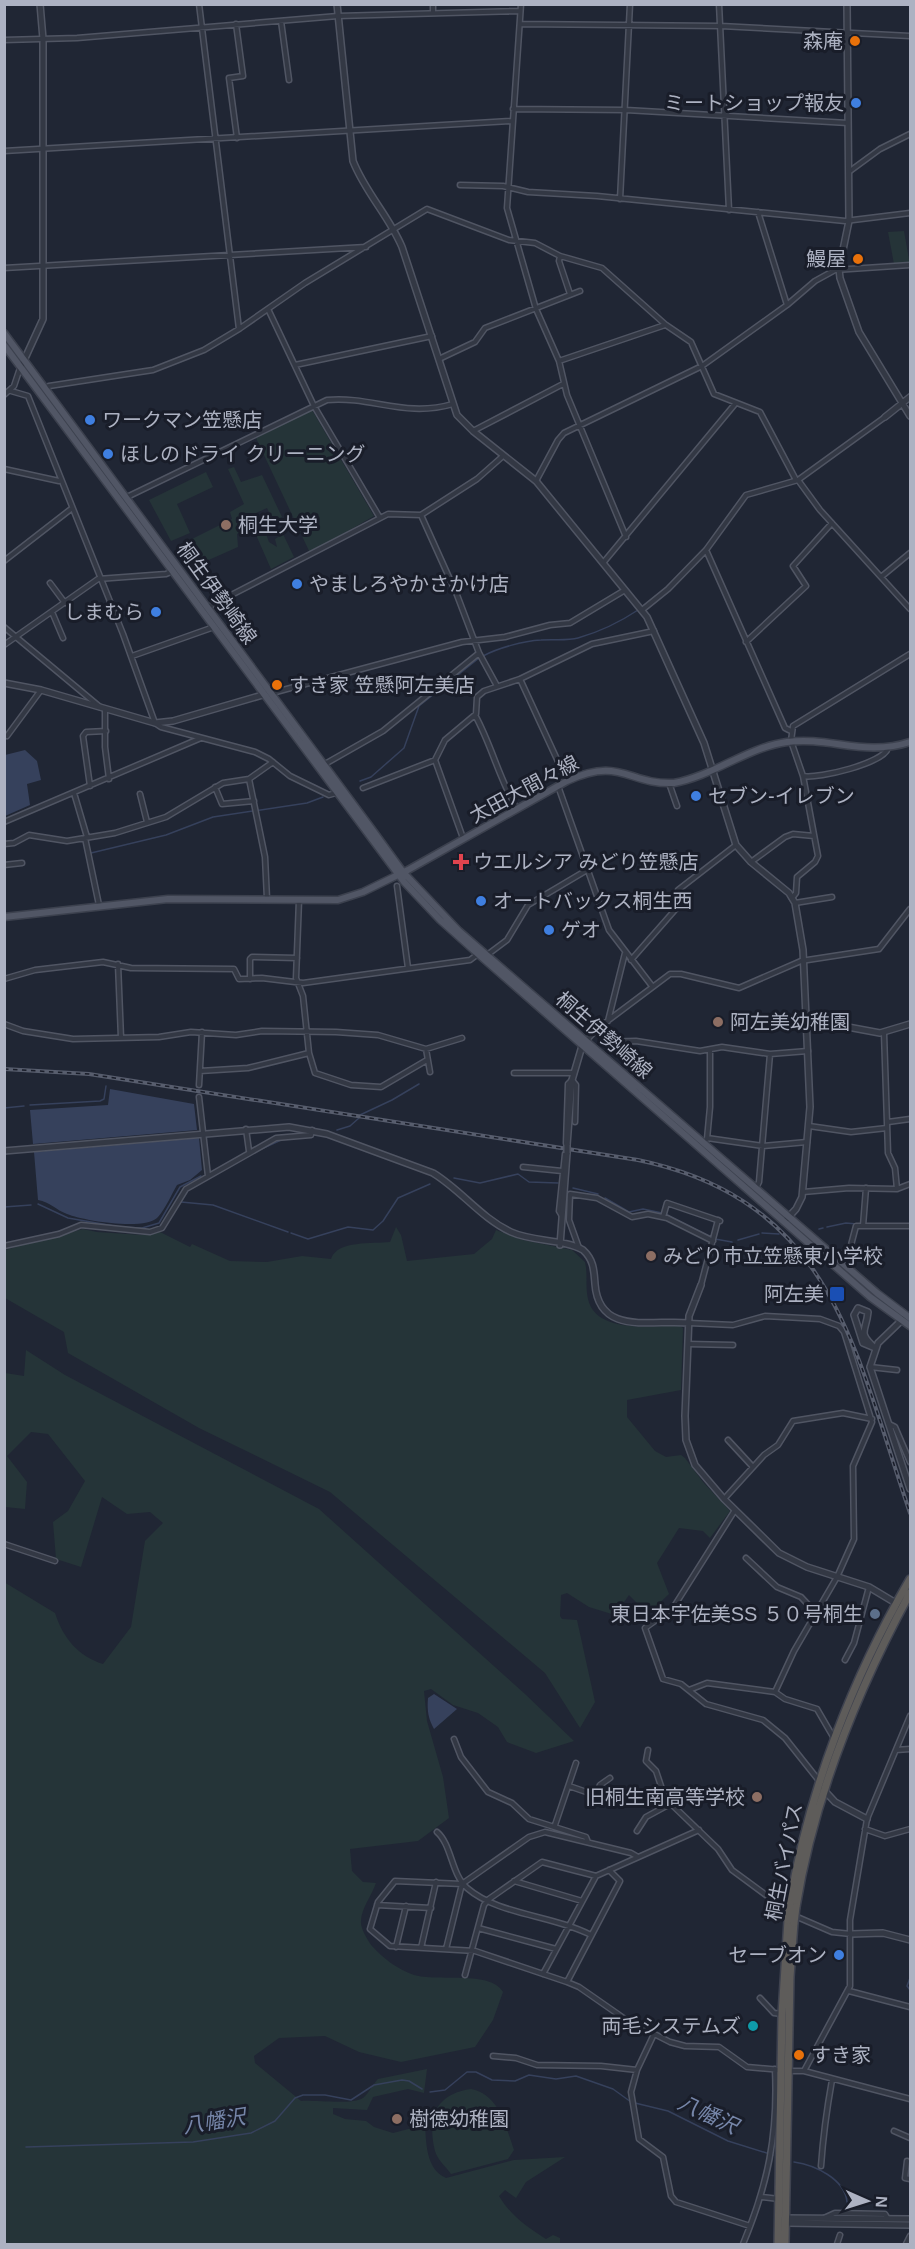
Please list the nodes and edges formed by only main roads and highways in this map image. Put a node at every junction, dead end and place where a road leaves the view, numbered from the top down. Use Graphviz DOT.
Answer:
graph roads {
  1 [pos="4,333"];
  2 [pos="4,345"];
  3 [pos="175,569"];
  4 [pos="910,742"];
  5 [pos="401,873"];
  6 [pos="4,917"];
  7 [pos="584,1043"];
  8 [pos="787,1219"];
  9 [pos="907,1317"];
  10 [pos="910,1326"];
  11 [pos="910,1579"];
  12 [pos="910,1593"];
  13 [pos="900,1605"];
  14 [pos="793,1906"];
  15 [pos="791,1921"];
  16 [pos="781,2070"];
  17 [pos="784,2220"];
  18 [pos="778,2244"];
  19 [pos="785,2244"];
  1 -- 3 [label="main road, 桐生伊勢崎線"];
  2 -- 3 [label="main road, 桐生伊勢崎線"];
  3 -- 5 [label="main road, 桐生伊勢崎線"];
  3 -- 5 [label="main road, 桐生伊勢崎線"];
  4 -- 5 [label="main road, 太田大間々線"];
  5 -- 6 [label="main road, 太田大間々線"];
  5 -- 7 [label="main road, 桐生伊勢崎線"];
  5 -- 7 [label="main road, 桐生伊勢崎線"];
  7 -- 8 [label="main road, 桐生伊勢崎線"];
  7 -- 8 [label="main road, 桐生伊勢崎線"];
  8 -- 9 [label="main road"];
  8 -- 9 [label="main road"];
  9 -- 10 [label="main road"];
  11 -- 13 [label="highway, 桐生バイパス"];
  12 -- 13 [label="highway, 桐生バイパス"];
  13 -- 14 [label="highway, 桐生バイパス"];
  13 -- 14 [label="highway, 桐生バイパス"];
  14 -- 15 [label="highway, 桐生バイパス, bridge"];
  15 -- 16 [label="highway, 桐生バイパス"];
  15 -- 16 [label="highway, 桐生バイパス"];
  16 -- 17 [label="highway, 桐生バイパス"];
  16 -- 17 [label="highway, 桐生バイパス"];
  17 -- 18 [label="highway, 桐生バイパス"];
  17 -- 19 [label="highway, 桐生バイパス"];
}
